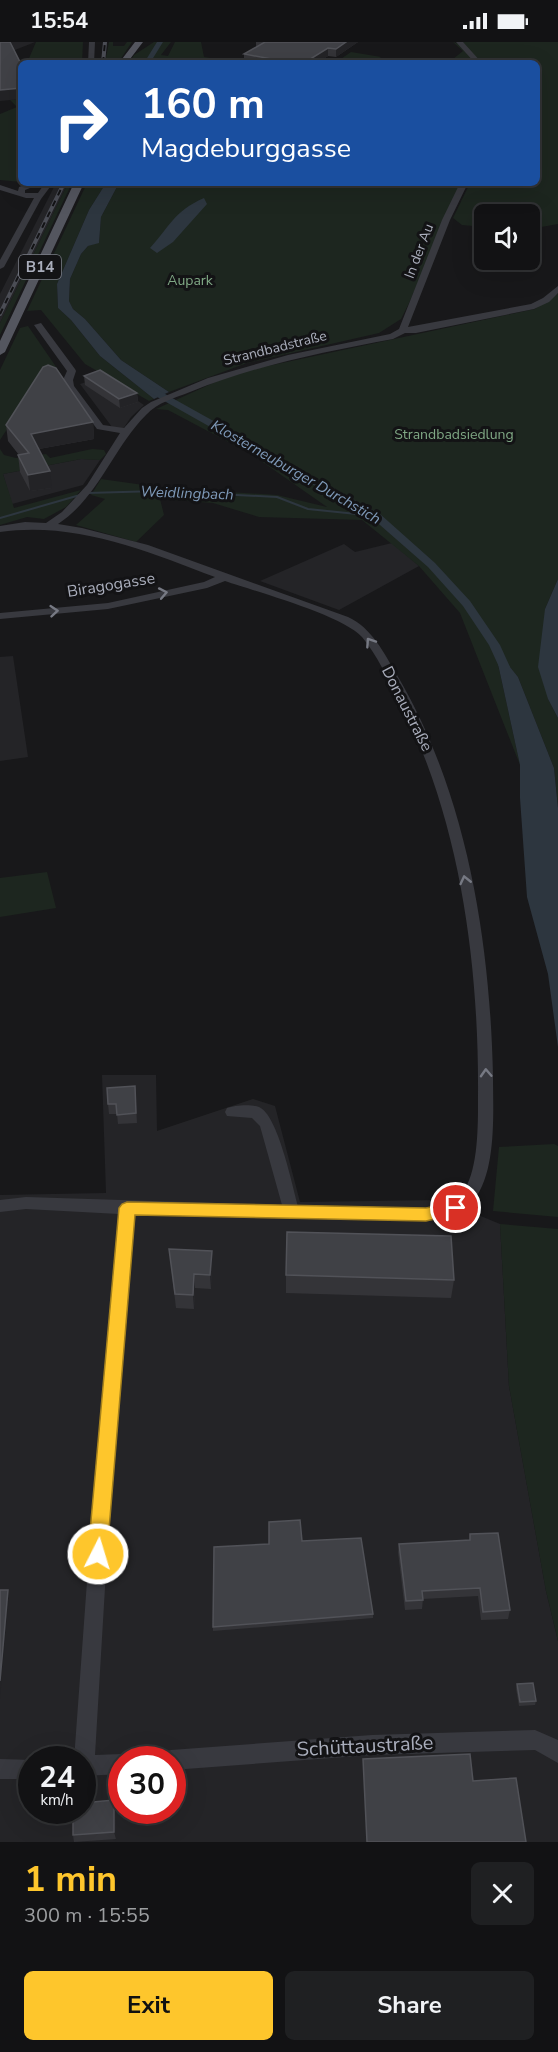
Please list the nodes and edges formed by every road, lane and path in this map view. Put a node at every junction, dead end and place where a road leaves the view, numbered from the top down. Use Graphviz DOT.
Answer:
graph roads {
  1 [pos="92,42"];
  2 [pos="139,42"];
  3 [pos="459,42"];
  4 [pos="91,60"];
  5 [pos="125,60"];
  6 [pos="476,60"];
  7 [pos="0,186"];
  8 [pos="33,186"];
  9 [pos="78,186"];
  10 [pos="463,186"];
  11 [pos="44,189"];
  12 [pos="25,191"];
  13 [pos="32,211"];
  14 [pos="4,254"];
  15 [pos="0,267"];
  16 [pos="558,288"];
  17 [pos="38,325"];
  18 [pos="402,330"];
  19 [pos="0,352"];
  20 [pos="127,431"];
  21 [pos="50,525"];
  22 [pos="0,529"];
  23 [pos="221,578"];
  24 [pos="0,616"];
  25 [pos="232,1112"];
  26 [pos="0,1206"];
  27 [pos="127,1208"];
  28 [pos="292,1213"];
  29 [pos="84,1746"];
  30 [pos="558,1752"];
  31 [pos="186,1759"];
  32 [pos="0,1769"];
  33 [pos="18,1769"];
  1 -- 4 [label="street"];
  2 -- 5 [label="main road"];
  3 -- 6 [label="street"];
  7 -- 12 [label="street"];
  8 -- 12 [label="street"];
  9 -- 19 [label="main road, B14"];
  10 -- 18 [label="street, In der Au"];
  11 -- 12 [label="street"];
  11 -- 13 [label="street"];
  12 -- 13 [label="street"];
  13 -- 14 [label="street"];
  14 -- 15 [label="street"];
  16 -- 18 [label="street, Strandbadstraße"];
  17 -- 20 [label="street"];
  18 -- 20 [label="street, Strandbadstraße"];
  20 -- 21 [label="street, Strandbadstraße"];
  21 -- 22 [label="street, Donaustraße"];
  21 -- 23 [label="street, Donaustraße"];
  24 -- 23 [label="street, Biragogasse, one-way"];
  28 -- 23 [label="street, Donaustraße, one-way"];
  25 -- 28 [label="street"];
  26 -- 27 [label="street"];
  27 -- 28 [label="street"];
  27 -- 29 [label="street"];
  30 -- 31 [label="street, Schüttaustraße"];
  32 -- 33 [label="street"];
}
